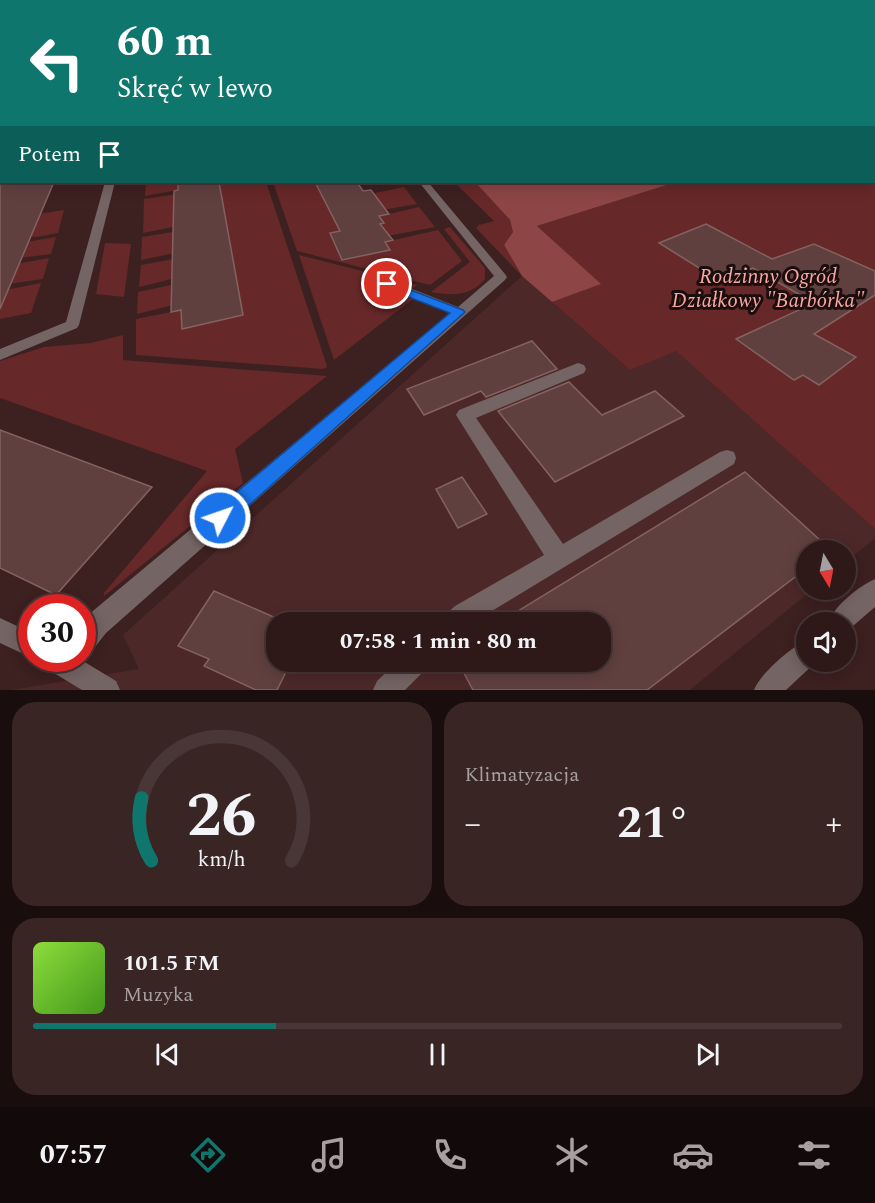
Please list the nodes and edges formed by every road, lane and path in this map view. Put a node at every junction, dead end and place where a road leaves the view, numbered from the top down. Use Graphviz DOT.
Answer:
graph roads {
  1 [pos="110,183"];
  2 [pos="424,183"];
  3 [pos="387,284"];
  4 [pos="459,312"];
  5 [pos="0,355"];
  6 [pos="578,369"];
  7 [pos="727,458"];
  8 [pos="559,558"];
  9 [pos="875,591"];
  10 [pos="469,612"];
  11 [pos="852,612"];
  12 [pos="96,625"];
  13 [pos="0,630"];
  14 [pos="18,639"];
  15 [pos="796,664"];
  16 [pos="80,672"];
  17 [pos="405,672"];
  18 [pos="106,690"];
  19 [pos="386,690"];
  20 [pos="767,690"];
  1 -- 5 [label="street"];
  2 -- 4 [label="street"];
  3 -- 4 [label="street"];
  4 -- 12 [label="street"];
  6 -- 8 [label="street"];
  7 -- 8 [label="street"];
  8 -- 10 [label="street"];
  9 -- 11 [label="street"];
  13 -- 14 [label="street"];
  15 -- 20 [label="street"];
  16 -- 18 [label="street"];
  17 -- 19 [label="street"];
}
